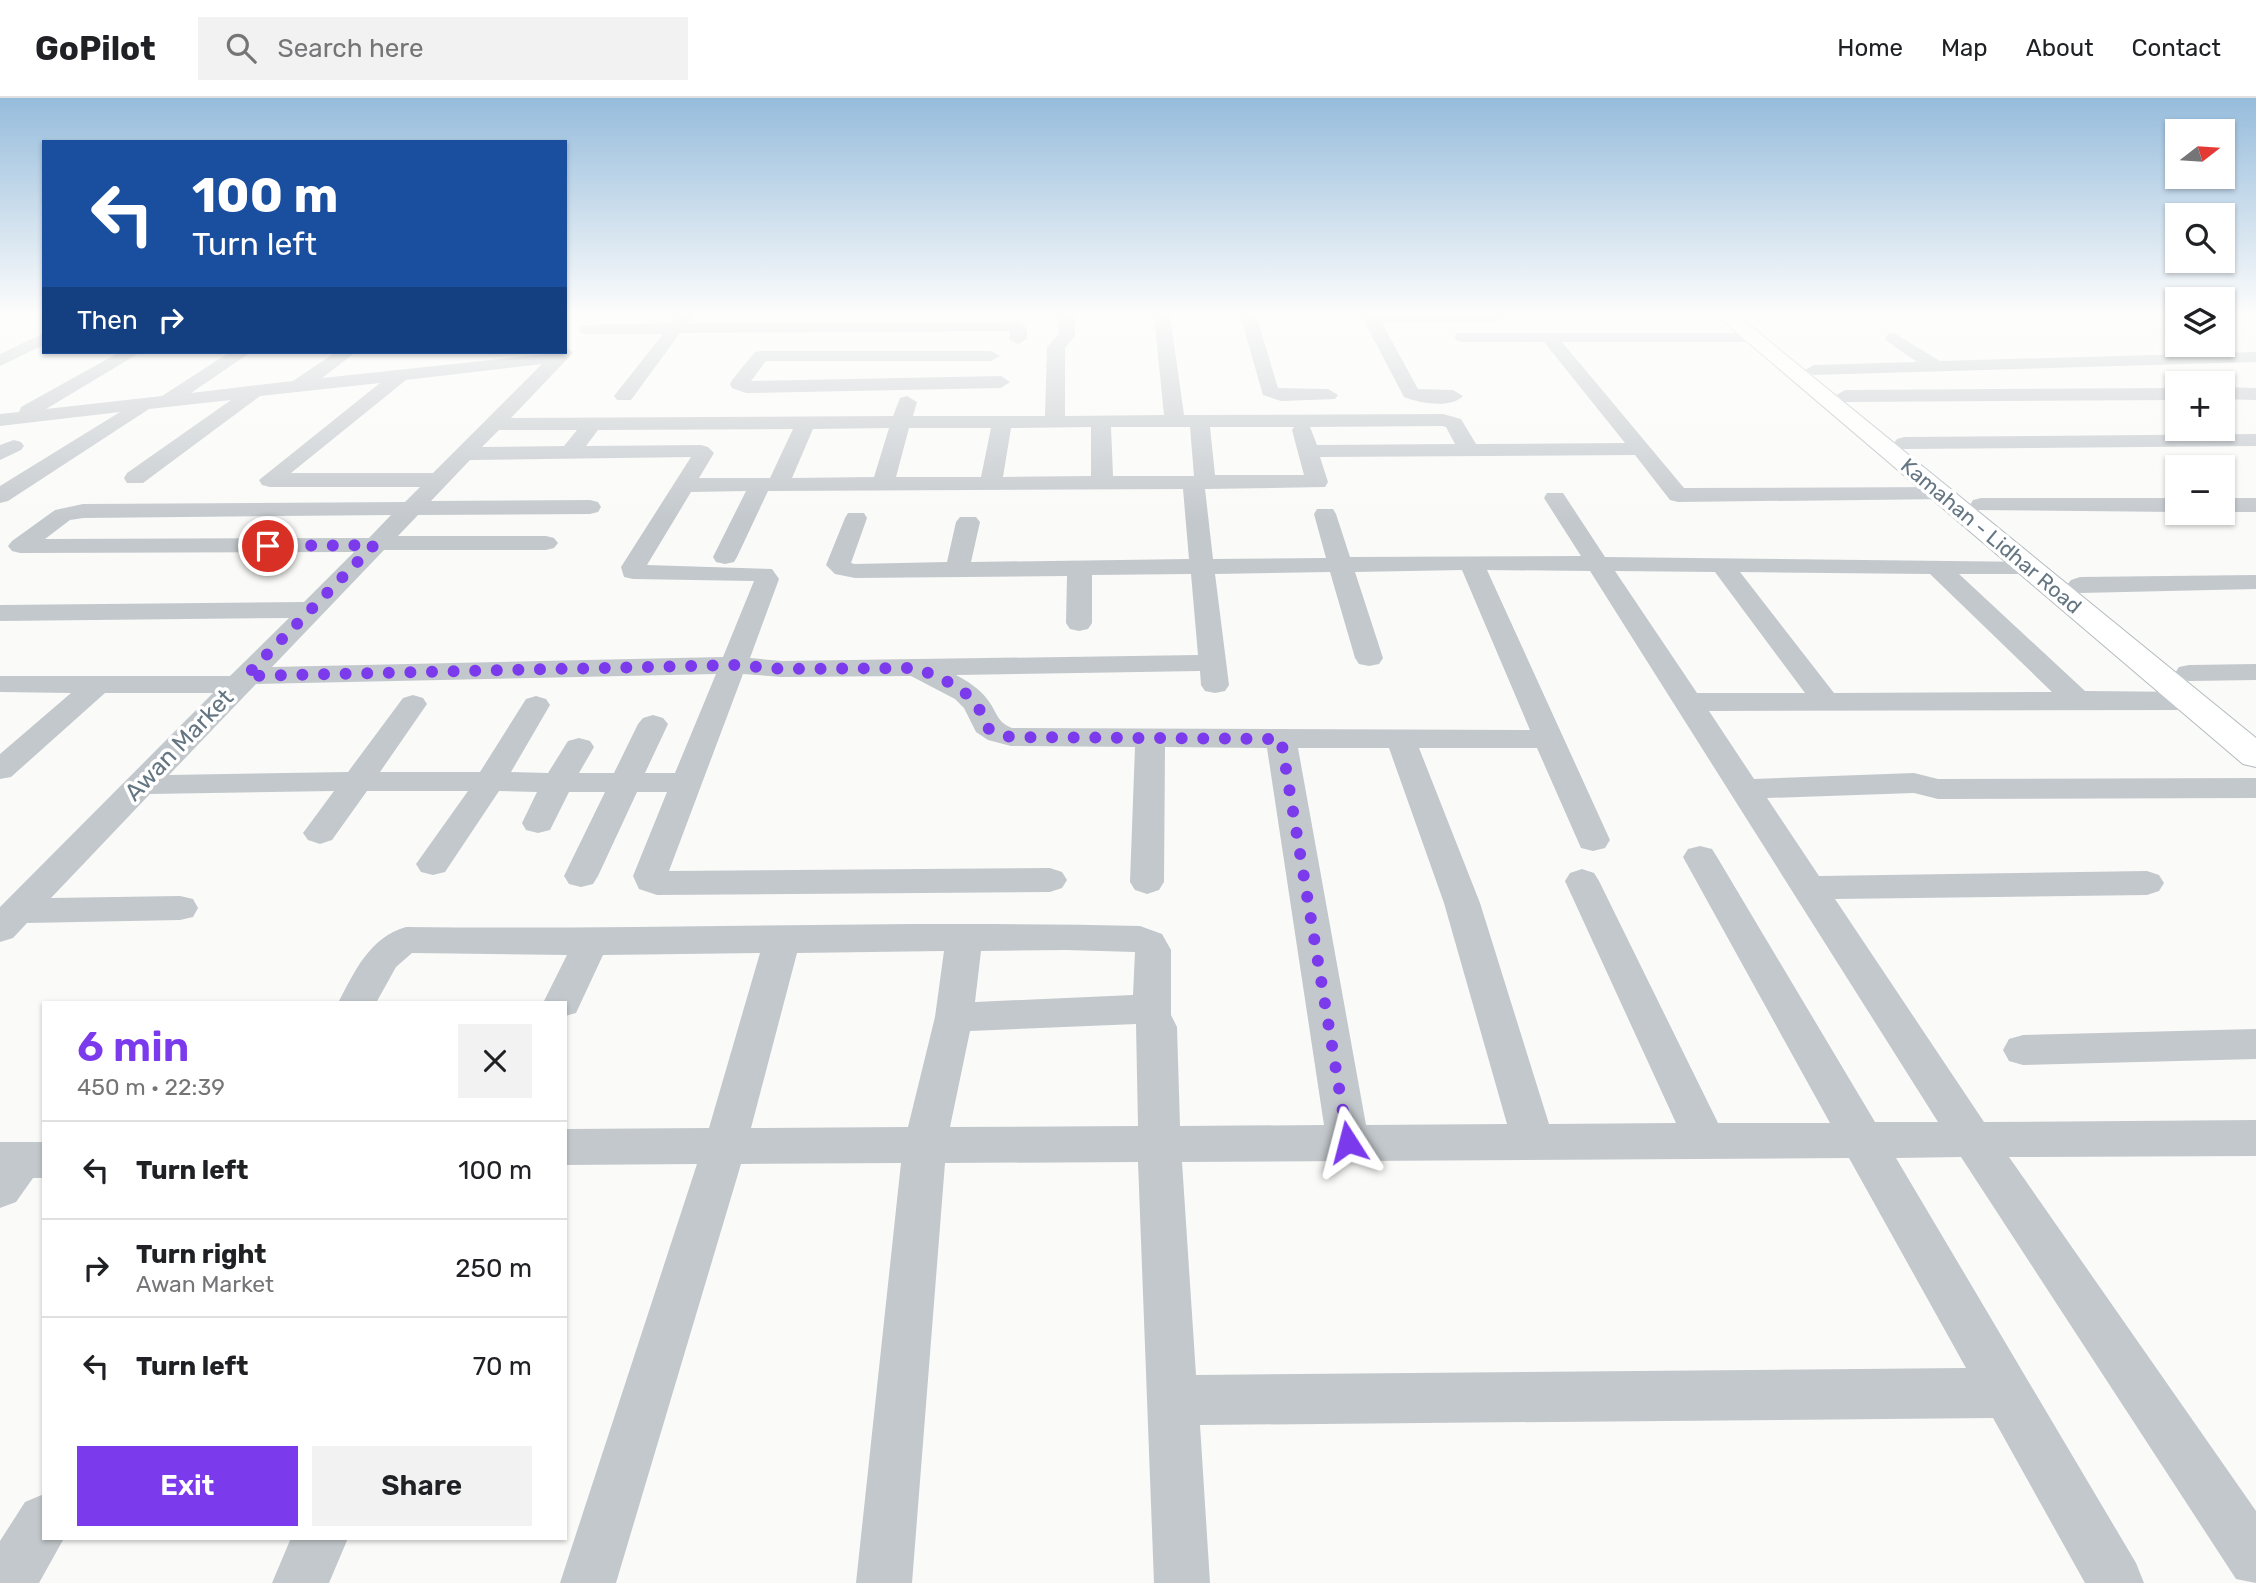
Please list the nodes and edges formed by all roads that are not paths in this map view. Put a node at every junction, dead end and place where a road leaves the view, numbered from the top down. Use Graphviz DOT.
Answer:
graph roads {
  1 [pos="72,384"];
  2 [pos="188,384"];
  3 [pos="313,384"];
  4 [pos="388,384"];
  5 [pos="429,384"];
  6 [pos="533,384"];
  7 [pos="633,384"];
  8 [pos="740,384"];
  9 [pos="896,384"];
  10 [pos="913,384"];
  11 [pos="1055,384"];
  12 [pos="1170,384"];
  13 [pos="1268,384"];
  14 [pos="1405,384"];
  15 [pos="1587,384"];
  16 [pos="1816,384"];
  17 [pos="1831,384"];
  18 [pos="299,386"];
  19 [pos="426,387"];
  20 [pos="256,391"];
  21 [pos="2235,393"];
  22 [pos="2165,394"];
  23 [pos="2256,394"];
  24 [pos="1328,395"];
  25 [pos="624,396"];
  26 [pos="1453,396"];
  27 [pos="1845,396"];
  28 [pos="156,403"];
  29 [pos="8,419"];
  30 [pos="1298,420"];
  31 [pos="806,421"];
  32 [pos="1002,421"];
  33 [pos="1055,421"];
  34 [pos="1200,421"];
  35 [pos="900,422"];
  36 [pos="1101,422"];
  37 [pos="1175,422"];
  38 [pos="592,424"];
  39 [pos="493,425"];
  40 [pos="2256,440"];
  41 [pos="1904,443"];
  42 [pos="1640,449"];
  43 [pos="1469,450"];
  44 [pos="1308,451"];
  45 [pos="574,452"];
  46 [pos="464,454"];
  47 [pos="135,478"];
  48 [pos="438,480"];
  49 [pos="1199,482"];
  50 [pos="991,483"];
  51 [pos="1102,483"];
  52 [pos="769,484"];
  53 [pos="883,484"];
  54 [pos="684,485"];
  55 [pos="1941,494"];
  56 [pos="0,496"];
  57 [pos="1322,496"];
  58 [pos="1555,498"];
  59 [pos="1981,505"];
  60 [pos="2165,505"];
  61 [pos="2235,505"];
  62 [pos="2256,505"];
  63 [pos="590,507"];
  64 [pos="410,509"];
  65 [pos="856,518"];
  66 [pos="968,522"];
  67 [pos="375,544"];
  68 [pos="546,544"];
  69 [pos="725,557"];
  70 [pos="1471,563"];
  71 [pos="1597,563"];
  72 [pos="1340,564"];
  73 [pos="1721,564"];
  74 [pos="1936,566"];
  75 [pos="2029,567"];
  76 [pos="1080,568"];
  77 [pos="1204,568"];
  78 [pos="957,570"];
  79 [pos="2256,582"];
  80 [pos="2080,585"];
  81 [pos="311,610"];
  82 [pos="27,612"];
  83 [pos="0,613"];
  84 [pos="1079,623"];
  85 [pos="0,633"];
  86 [pos="1369,658"];
  87 [pos="733,665"];
  88 [pos="913,668"];
  89 [pos="2256,672"];
  90 [pos="2189,673"];
  91 [pos="242,681"];
  92 [pos="0,684"];
  93 [pos="98,684"];
  94 [pos="1825,700"];
  95 [pos="2077,700"];
  96 [pos="2189,701"];
  97 [pos="1688,702"];
  98 [pos="413,704"];
  99 [pos="536,705"];
  100 [pos="653,724"];
  101 [pos="2256,727"];
  102 [pos="1150,738"];
  103 [pos="1548,738"];
  104 [pos="1281,739"];
  105 [pos="1401,740"];
  106 [pos="579,747"];
  107 [pos="2256,756"];
  108 [pos="0,769"];
  109 [pos="356,781"];
  110 [pos="490,782"];
  111 [pos="557,783"];
  112 [pos="625,783"];
  113 [pos="688,783"];
  114 [pos="140,785"];
  115 [pos="2256,788"];
  116 [pos="1744,789"];
  117 [pos="538,823"];
  118 [pos="320,833"];
  119 [pos="1593,840"];
  120 [pos="1700,857"];
  121 [pos="433,864"];
  122 [pos="581,876"];
  123 [pos="1050,880"];
  124 [pos="1582,881"];
  125 [pos="1147,882"];
  126 [pos="2147,883"];
  127 [pos="1810,888"];
  128 [pos="180,908"];
  129 [pos="9,920"];
  130 [pos="964,937"];
  131 [pos="782,940"];
  132 [pos="591,942"];
  133 [pos="358,1001"];
  134 [pos="563,1001"];
  135 [pos="1152,1015"];
  136 [pos="954,1017"];
  137 [pos="2256,1044"];
  138 [pos="2023,1050"];
  139 [pos="2256,1138"];
  140 [pos="1972,1139"];
  141 [pos="1705,1140"];
  142 [pos="1860,1140"];
  143 [pos="1533,1141"];
  144 [pos="1348,1142"];
  145 [pos="925,1144"];
  146 [pos="1159,1144"];
  147 [pos="725,1146"];
  148 [pos="567,1147"];
  149 [pos="2007,1393"];
  150 [pos="1172,1400"];
  151 [pos="42,1524"];
  152 [pos="319,1540"];
  153 [pos="2256,1559"];
  154 [pos="7,1583"];
  155 [pos="300,1583"];
  156 [pos="588,1583"];
  157 [pos="884,1583"];
  158 [pos="1182,1583"];
  159 [pos="2116,1583"];
  1 -- 29 [label="street"];
  2 -- 28 [label="street"];
  3 -- 18 [label="street"];
  4 -- 48 [label="street"];
  5 -- 19 [label="street"];
  6 -- 39 [label="street, Awan Market"];
  7 -- 25 [label="street"];
  8 -- 9 [label="street"];
  10 -- 35 [label="street"];
  11 -- 33 [label="street"];
  12 -- 37 [label="street"];
  13 -- 24 [label="street"];
  14 -- 26 [label="street"];
  15 -- 42 [label="street"];
  16 -- 55 [label="main road, Kamahan - Lidhar Road"];
  17 -- 27 [label="main road, Kamahan - Lidhar Road"];
  18 -- 20 [label="street"];
  20 -- 28 [label="street"];
  20 -- 47 [label="street"];
  21 -- 23 [label="street"];
  22 -- 27 [label="street"];
  27 -- 41 [label="main road, Kamahan - Lidhar Road"];
  28 -- 29 [label="street"];
  28 -- 56 [label="street"];
  30 -- 34 [label="street"];
  30 -- 43 [label="street"];
  30 -- 44 [label="street"];
  31 -- 35 [label="street"];
  31 -- 38 [label="street"];
  31 -- 52 [label="street"];
  32 -- 33 [label="street"];
  32 -- 35 [label="street"];
  32 -- 50 [label="street"];
  33 -- 36 [label="street"];
  34 -- 37 [label="street"];
  34 -- 49 [label="street"];
  35 -- 53 [label="street"];
  36 -- 37 [label="street"];
  36 -- 51 [label="street"];
  38 -- 39 [label="street"];
  38 -- 45 [label="street"];
  39 -- 46 [label="street, Awan Market"];
  40 -- 41 [label="street"];
  41 -- 59 [label="main road, Kamahan - Lidhar Road"];
  42 -- 43 [label="street"];
  42 -- 55 [label="street"];
  43 -- 44 [label="street"];
  44 -- 57 [label="street"];
  45 -- 46 [label="street"];
  45 -- 54 [label="street"];
  46 -- 48 [label="street, Awan Market"];
  48 -- 64 [label="street, Awan Market"];
  49 -- 51 [label="street"];
  49 -- 57 [label="street"];
  49 -- 77 [label="street"];
  50 -- 51 [label="street"];
  50 -- 53 [label="street"];
  52 -- 53 [label="street"];
  52 -- 54 [label="street"];
  52 -- 69 [label="street"];
  54 -- 87 [label="street"];
  55 -- 75 [label="main road, Kamahan - Lidhar Road"];
  57 -- 72 [label="street"];
  58 -- 71 [label="street"];
  59 -- 60 [label="street"];
  59 -- 80 [label="main road, Kamahan - Lidhar Road"];
  61 -- 62 [label="street"];
  63 -- 64 [label="street"];
  64 -- 67 [label="street, Awan Market"];
  64 -- 67 [label="street"];
  65 -- 78 [label="street"];
  66 -- 78 [label="street"];
  67 -- 68 [label="street"];
  67 -- 81 [label="street, Awan Market"];
  70 -- 71 [label="street"];
  70 -- 72 [label="street"];
  70 -- 103 [label="street"];
  71 -- 73 [label="street"];
  71 -- 97 [label="street"];
  72 -- 77 [label="street"];
  72 -- 86 [label="street"];
  73 -- 74 [label="street"];
  73 -- 94 [label="street"];
  74 -- 75 [label="street"];
  74 -- 95 [label="street"];
  75 -- 96 [label="main road, Kamahan - Lidhar Road"];
  76 -- 77 [label="street"];
  76 -- 78 [label="street"];
  76 -- 84 [label="street"];
  77 -- 88 [label="street"];
  79 -- 80 [label="street"];
  80 -- 90 [label="main road, Kamahan - Lidhar Road"];
  81 -- 82 [label="street"];
  81 -- 91 [label="street, Awan Market"];
  82 -- 83 [label="street"];
  82 -- 85 [label="street"];
  87 -- 88 [label="street"];
  87 -- 91 [label="street"];
  87 -- 113 [label="street"];
  88 -- 102 [label="street"];
  89 -- 90 [label="street"];
  90 -- 101 [label="main road, Kamahan - Lidhar Road"];
  91 -- 93 [label="street"];
  91 -- 114 [label="street, Awan Market"];
  92 -- 93 [label="street"];
  93 -- 108 [label="street"];
  94 -- 95 [label="street"];
  94 -- 97 [label="street"];
  95 -- 96 [label="street"];
  96 -- 107 [label="main road, Kamahan - Lidhar Road"];
  97 -- 116 [label="street"];
  98 -- 109 [label="street"];
  99 -- 110 [label="street"];
  100 -- 112 [label="street"];
  102 -- 104 [label="street"];
  102 -- 125 [label="street"];
  103 -- 105 [label="street"];
  103 -- 119 [label="street"];
  104 -- 105 [label="street"];
  104 -- 144 [label="street"];
  105 -- 143 [label="street"];
  106 -- 111 [label="street"];
  109 -- 110 [label="street"];
  109 -- 114 [label="street"];
  109 -- 118 [label="street"];
  110 -- 111 [label="street"];
  110 -- 121 [label="street"];
  111 -- 112 [label="street"];
  111 -- 117 [label="street"];
  112 -- 113 [label="street"];
  112 -- 122 [label="street"];
  113 -- 123 [label="street"];
  114 -- 129 [label="street, Awan Market"];
  115 -- 116 [label="street"];
  116 -- 127 [label="street"];
  120 -- 142 [label="street"];
  124 -- 141 [label="street"];
  126 -- 127 [label="street"];
  127 -- 140 [label="street"];
  128 -- 129 [label="street"];
  130 -- 131 [label="street"];
  130 -- 135 [label="street"];
  130 -- 136 [label="street"];
  131 -- 132 [label="street"];
  131 -- 147 [label="street"];
  132 -- 133 [label="street"];
  132 -- 134 [label="street"];
  135 -- 136 [label="street"];
  135 -- 146 [label="street"];
  136 -- 145 [label="street"];
  137 -- 138 [label="street"];
  139 -- 140 [label="street"];
  140 -- 142 [label="street"];
  140 -- 153 [label="street"];
  141 -- 142 [label="street"];
  141 -- 143 [label="street"];
  142 -- 149 [label="street"];
  143 -- 144 [label="street"];
  144 -- 146 [label="street"];
  145 -- 146 [label="street"];
  145 -- 147 [label="street"];
  145 -- 157 [label="street"];
  146 -- 150 [label="street"];
  147 -- 148 [label="street"];
  147 -- 156 [label="street"];
  149 -- 150 [label="street"];
  149 -- 159 [label="street"];
  150 -- 158 [label="street"];
  151 -- 154 [label="street"];
  152 -- 155 [label="street"];
}
